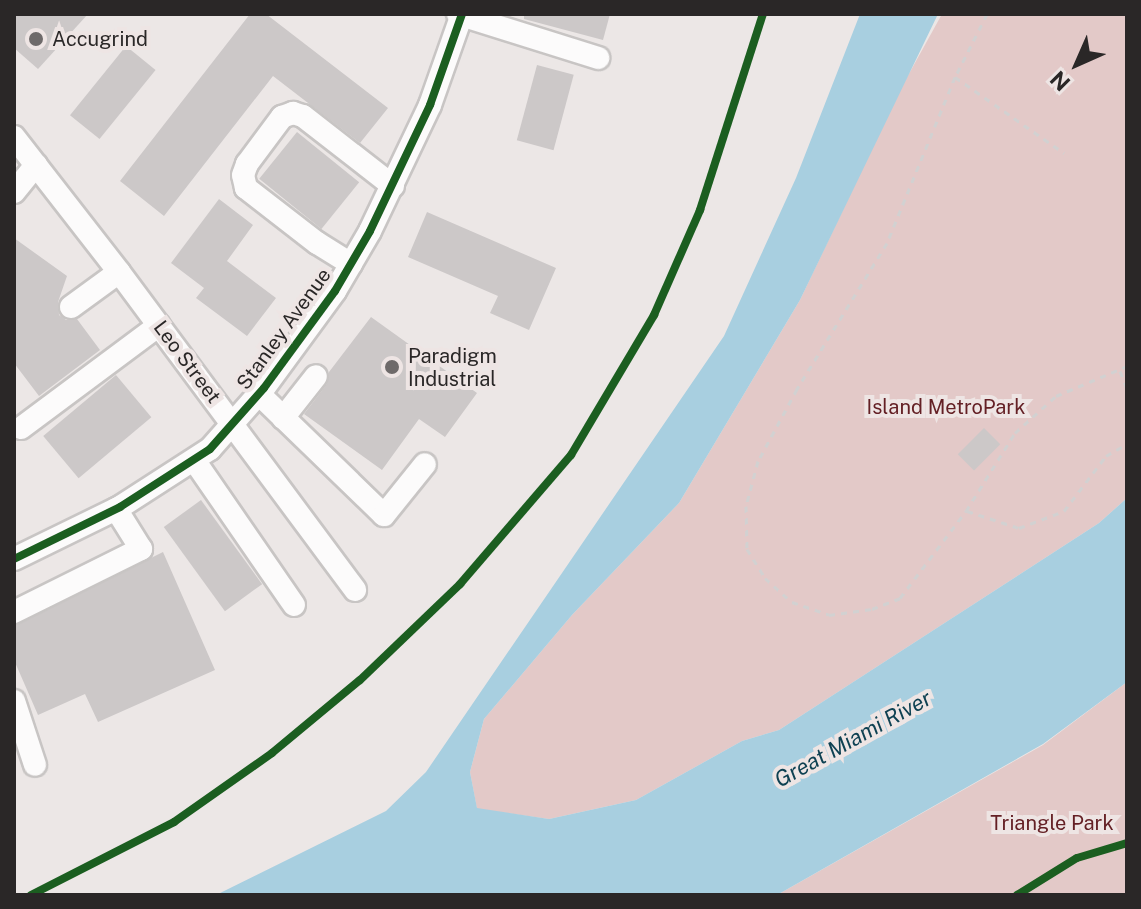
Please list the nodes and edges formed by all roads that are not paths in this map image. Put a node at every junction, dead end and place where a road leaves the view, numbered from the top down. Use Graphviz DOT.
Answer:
graph roads {
  1 [pos="460,14"];
  2 [pos="598,58"];
  3 [pos="14,137"];
  4 [pos="36,165"];
  5 [pos="393,186"];
  6 [pos="14,192"];
  7 [pos="351,264"];
  8 [pos="119,272"];
  9 [pos="71,307"];
  10 [pos="159,325"];
  11 [pos="316,376"];
  12 [pos="259,394"];
  13 [pos="283,418"];
  14 [pos="233,423"];
  15 [pos="21,428"];
  16 [pos="194,460"];
  17 [pos="425,464"];
  18 [pos="116,509"];
  19 [pos="14,559"];
  20 [pos="355,590"];
  21 [pos="294,605"];
  22 [pos="14,612"];
  23 [pos="14,701"];
  24 [pos="35,765"];
  1 -- 2 [label="street"];
  1 -- 5 [label="street, Stanley Avenue"];
  3 -- 4 [label="street, Leo Street"];
  4 -- 6 [label="street"];
  4 -- 8 [label="street, Leo Street"];
  5 -- 7 [label="street, Stanley Avenue"];
  5 -- 7 [label="street"];
  7 -- 12 [label="street, Stanley Avenue"];
  8 -- 9 [label="street"];
  8 -- 10 [label="street, Leo Street"];
  10 -- 14 [label="street, Leo Street"];
  10 -- 15 [label="street"];
  11 -- 13 [label="street"];
  12 -- 13 [label="street"];
  12 -- 14 [label="street, Stanley Avenue"];
  13 -- 17 [label="street"];
  14 -- 16 [label="street, Stanley Avenue"];
  14 -- 20 [label="street, Leo Street"];
  16 -- 18 [label="street, Stanley Avenue"];
  16 -- 21 [label="street"];
  18 -- 19 [label="street, Stanley Avenue"];
  18 -- 22 [label="street"];
  23 -- 24 [label="street"];
}
